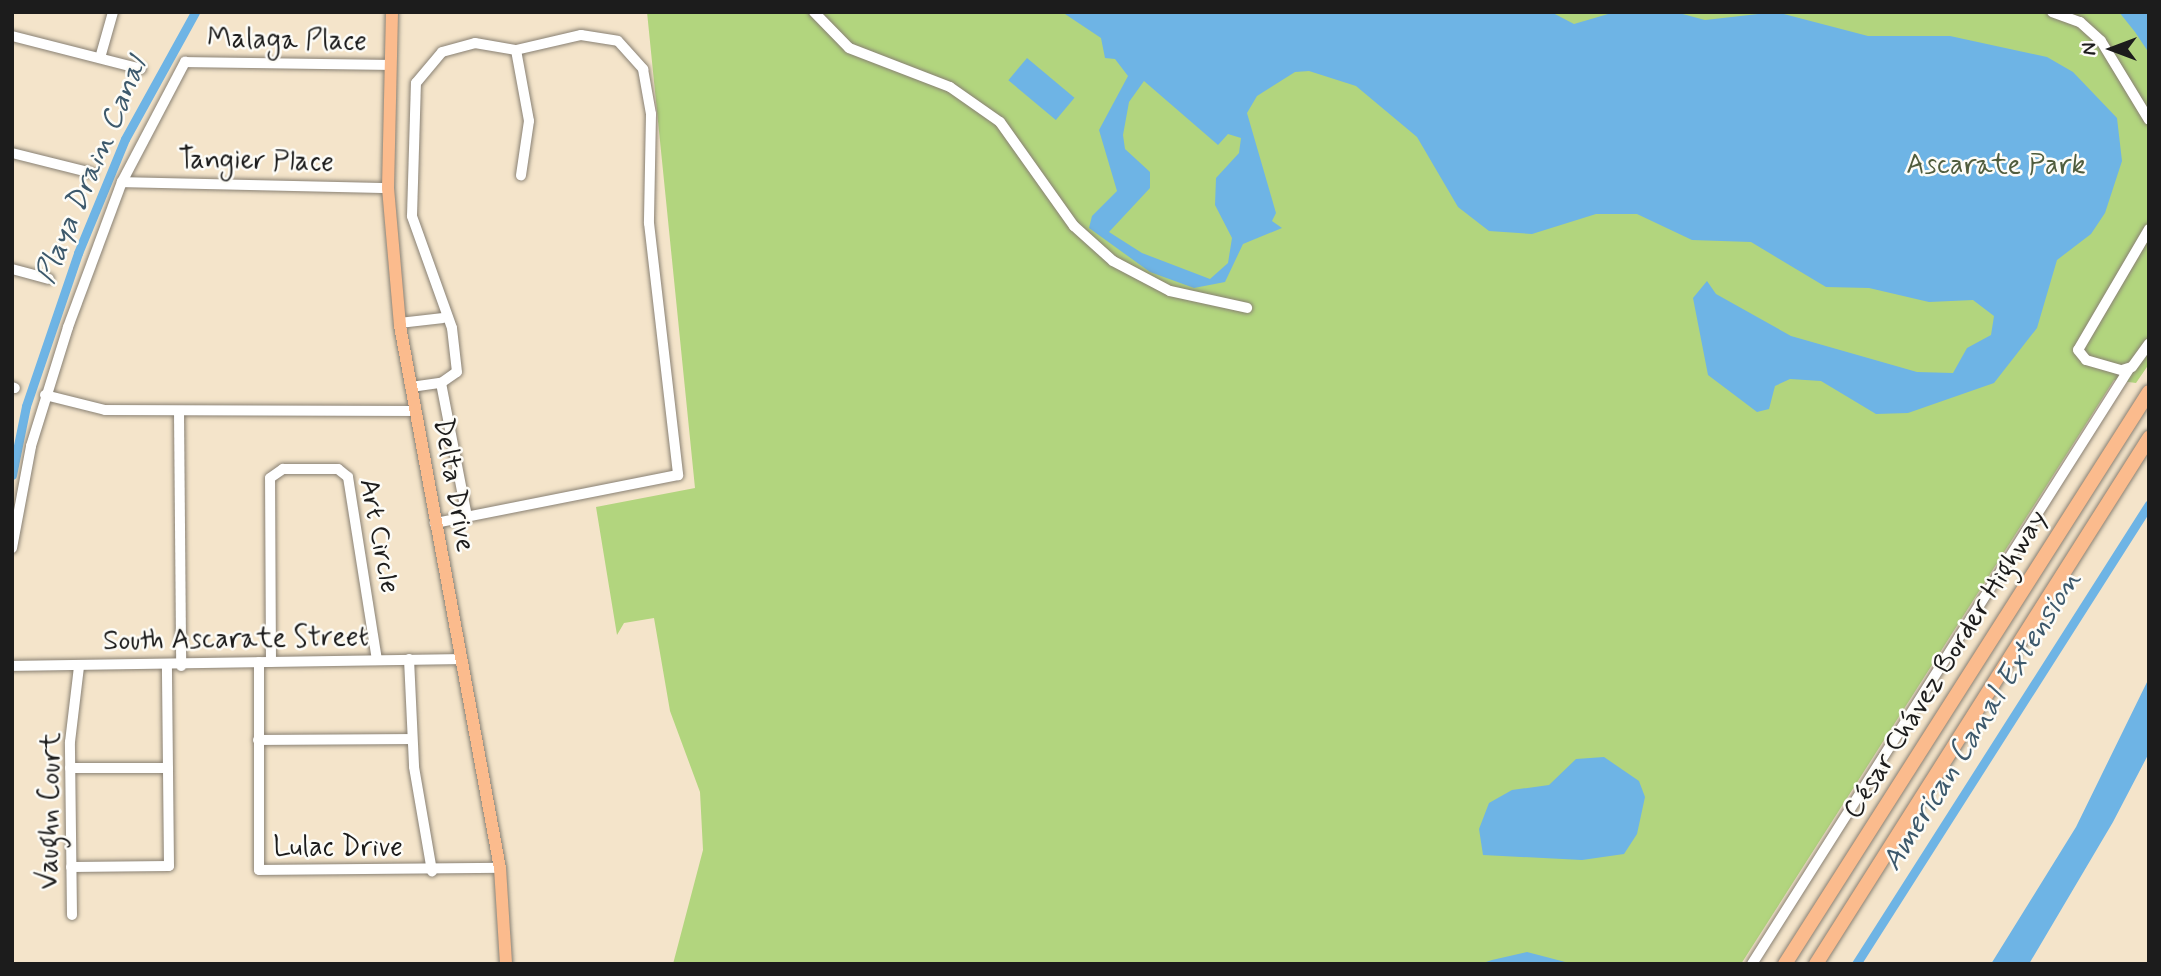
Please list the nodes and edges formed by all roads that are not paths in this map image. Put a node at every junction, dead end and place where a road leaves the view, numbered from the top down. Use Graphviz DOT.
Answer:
graph roads {
  1 [pos="113,12"];
  2 [pos="392,12"];
  3 [pos="814,12"];
  4 [pos="2052,12"];
  5 [pos="12,36"];
  6 [pos="516,50"];
  7 [pos="100,58"];
  8 [pos="388,65"];
  9 [pos="141,69"];
  10 [pos="2149,120"];
  11 [pos="12,153"];
  12 [pos="92,173"];
  13 [pos="521,175"];
  14 [pos="122,182"];
  15 [pos="388,188"];
  16 [pos="2149,229"];
  17 [pos="12,270"];
  18 [pos="50,279"];
  19 [pos="1247,309"];
  20 [pos="443,318"];
  21 [pos="400,323"];
  22 [pos="2149,344"];
  23 [pos="2129,369"];
  24 [pos="441,383"];
  25 [pos="411,387"];
  26 [pos="2149,392"];
  27 [pos="45,395"];
  28 [pos="179,411"];
  29 [pos="415,411"];
  30 [pos="2149,438"];
  31 [pos="467,517"];
  32 [pos="435,523"];
  33 [pos="12,548"];
  34 [pos="409,659"];
  35 [pos="460,659"];
  36 [pos="377,660"];
  37 [pos="259,662"];
  38 [pos="271,662"];
  39 [pos="12,666"];
  40 [pos="79,666"];
  41 [pos="167,666"];
  42 [pos="181,666"];
  43 [pos="412,739"];
  44 [pos="258,740"];
  45 [pos="70,768"];
  46 [pos="168,768"];
  47 [pos="71,867"];
  48 [pos="500,868"];
  49 [pos="432,871"];
  50 [pos="72,915"];
  51 [pos="506,964"];
  52 [pos="1752,964"];
  53 [pos="1785,964"];
  54 [pos="1816,964"];
  1 -- 7 [label="street"];
  2 -- 8 [label="main road, Delta Drive"];
  3 -- 19 [label="street"];
  4 -- 10 [label="street"];
  5 -- 7 [label="street"];
  6 -- 13 [label="street"];
  6 -- 20 [label="street"];
  6 -- 31 [label="street"];
  7 -- 9 [label="street"];
  8 -- 14 [label="street, Malaga Place"];
  8 -- 15 [label="main road, Delta Drive"];
  11 -- 12 [label="street"];
  14 -- 15 [label="street, Tangier Place"];
  14 -- 27 [label="street"];
  15 -- 21 [label="main road, Delta Drive"];
  16 -- 23 [label="street"];
  17 -- 18 [label="street"];
  20 -- 21 [label="street"];
  20 -- 24 [label="street"];
  21 -- 25 [label="main road, Delta Drive"];
  22 -- 23 [label="street"];
  23 -- 52 [label="street"];
  24 -- 25 [label="street"];
  24 -- 31 [label="street"];
  25 -- 29 [label="main road, Delta Drive"];
  26 -- 53 [label="highway, César Chávez Border Highway"];
  27 -- 28 [label="street"];
  27 -- 33 [label="street"];
  28 -- 29 [label="street"];
  28 -- 42 [label="street"];
  29 -- 32 [label="main road, Delta Drive"];
  30 -- 54 [label="highway, César Chávez Border Highway"];
  31 -- 32 [label="street"];
  32 -- 35 [label="main road, Delta Drive"];
  34 -- 35 [label="street, South Ascarate Street"];
  34 -- 36 [label="street, South Ascarate Street"];
  34 -- 43 [label="street"];
  35 -- 48 [label="main road, Delta Drive"];
  36 -- 38 [label="street, South Ascarate Street"];
  36 -- 38 [label="street, Art Circle"];
  37 -- 38 [label="street, South Ascarate Street"];
  37 -- 42 [label="street, South Ascarate Street"];
  37 -- 44 [label="street, Lulac Drive"];
  39 -- 40 [label="street, South Ascarate Street"];
  40 -- 41 [label="street, South Ascarate Street"];
  40 -- 45 [label="street, Vaughn Court"];
  41 -- 42 [label="street, South Ascarate Street"];
  41 -- 46 [label="street"];
  43 -- 44 [label="street"];
  43 -- 49 [label="street"];
  44 -- 49 [label="street, Lulac Drive"];
  45 -- 46 [label="street"];
  45 -- 47 [label="street, Vaughn Court"];
  46 -- 47 [label="street"];
  47 -- 50 [label="street, Vaughn Court"];
  48 -- 49 [label="street, Lulac Drive"];
  48 -- 51 [label="main road, Delta Drive"];
}
